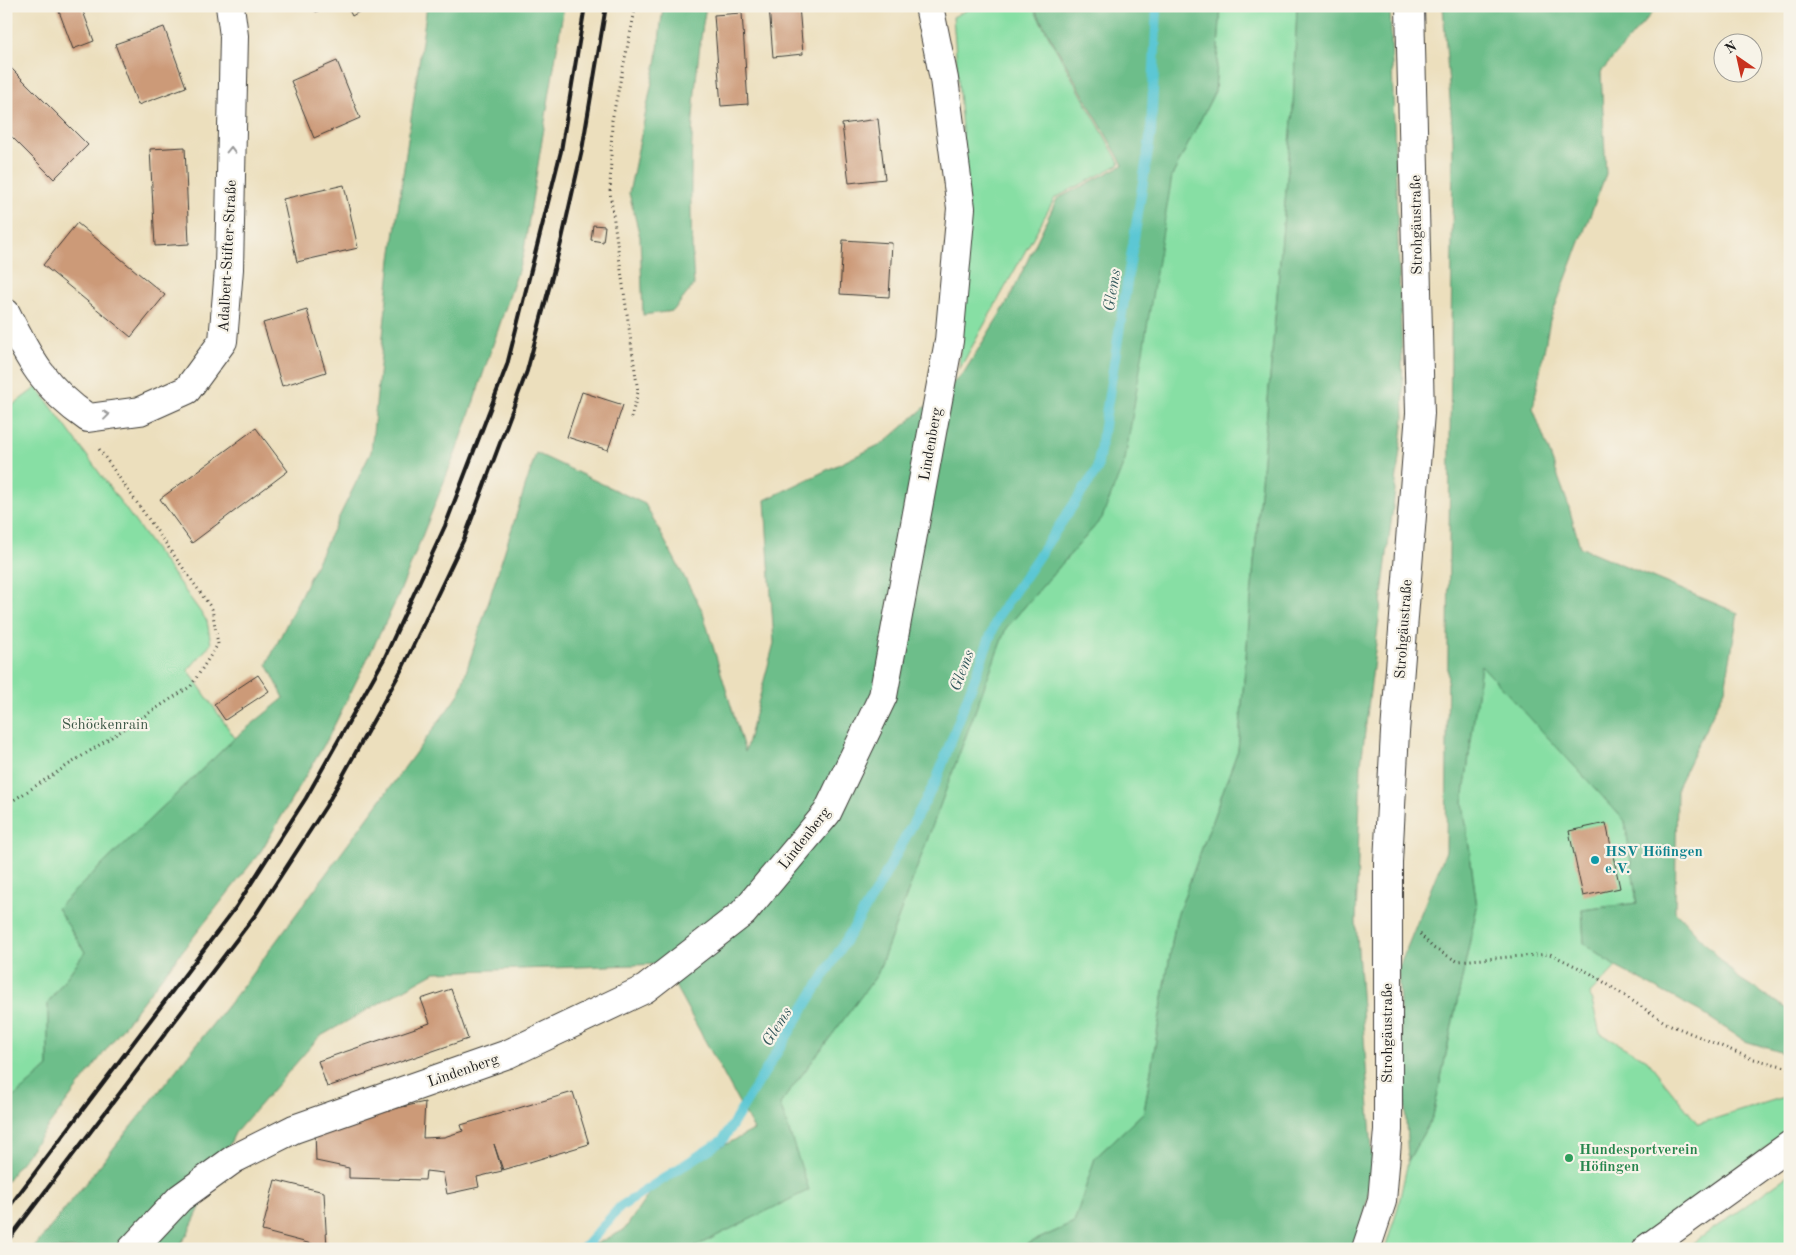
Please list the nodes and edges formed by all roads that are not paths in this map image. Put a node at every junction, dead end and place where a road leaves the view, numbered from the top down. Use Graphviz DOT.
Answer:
graph roads {
  1 [pos="230,6"];
  2 [pos="929,6"];
  3 [pos="1410,6"];
  4 [pos="6,313"];
  5 [pos="1790,1145"];
  6 [pos="132,1249"];
  7 [pos="1366,1249"];
  8 [pos="1646,1249"];
  4 -- 1 [label="main road, Adalbert-Stifter-Straße, one-way"];
  2 -- 6 [label="main road, Lindenberg"];
  3 -- 7 [label="main road, Strohgäustraße"];
  5 -- 8 [label="main road"];
}
